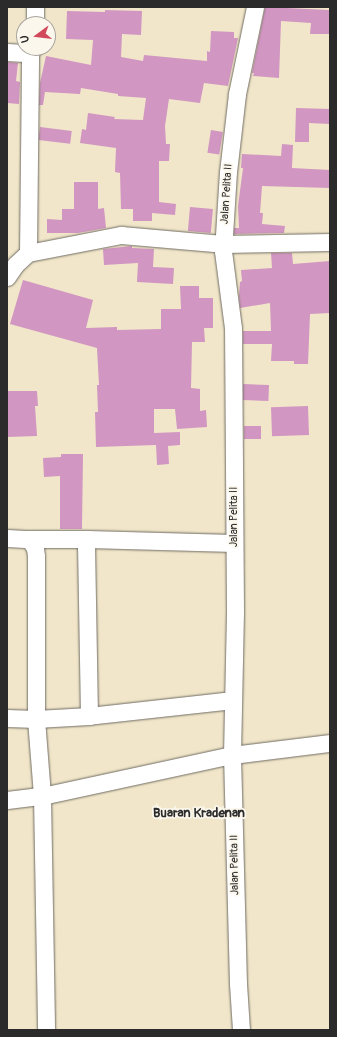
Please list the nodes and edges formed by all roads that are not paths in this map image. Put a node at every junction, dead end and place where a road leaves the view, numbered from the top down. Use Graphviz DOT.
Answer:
graph roads {
  1 [pos="254,7"];
  2 [pos="32,56"];
  3 [pos="330,242"];
  4 [pos="223,244"];
  5 [pos="28,253"];
  6 [pos="7,277"];
  7 [pos="7,538"];
  8 [pos="29,539"];
  9 [pos="87,539"];
  10 [pos="234,543"];
  11 [pos="234,700"];
  12 [pos="89,716"];
  13 [pos="7,718"];
  14 [pos="36,719"];
  15 [pos="330,743"];
  16 [pos="232,755"];
  17 [pos="42,796"];
  18 [pos="7,800"];
  19 [pos="46,1030"];
  20 [pos="241,1030"];
  1 -- 4 [label="street, Jalan Pelita II"];
  2 -- 5 [label="street"];
  3 -- 4 [label="street"];
  4 -- 5 [label="street"];
  4 -- 10 [label="street, Jalan Pelita II"];
  5 -- 6 [label="street"];
  7 -- 8 [label="street"];
  8 -- 9 [label="street"];
  8 -- 14 [label="street"];
  9 -- 10 [label="street"];
  9 -- 12 [label="street"];
  10 -- 11 [label="street, Jalan Pelita II"];
  11 -- 12 [label="street"];
  11 -- 16 [label="street, Jalan Pelita II"];
  12 -- 14 [label="street"];
  13 -- 14 [label="street"];
  14 -- 17 [label="street"];
  15 -- 16 [label="street"];
  16 -- 17 [label="street"];
  16 -- 20 [label="street, Jalan Pelita II"];
  17 -- 18 [label="street"];
  17 -- 19 [label="street"];
}
